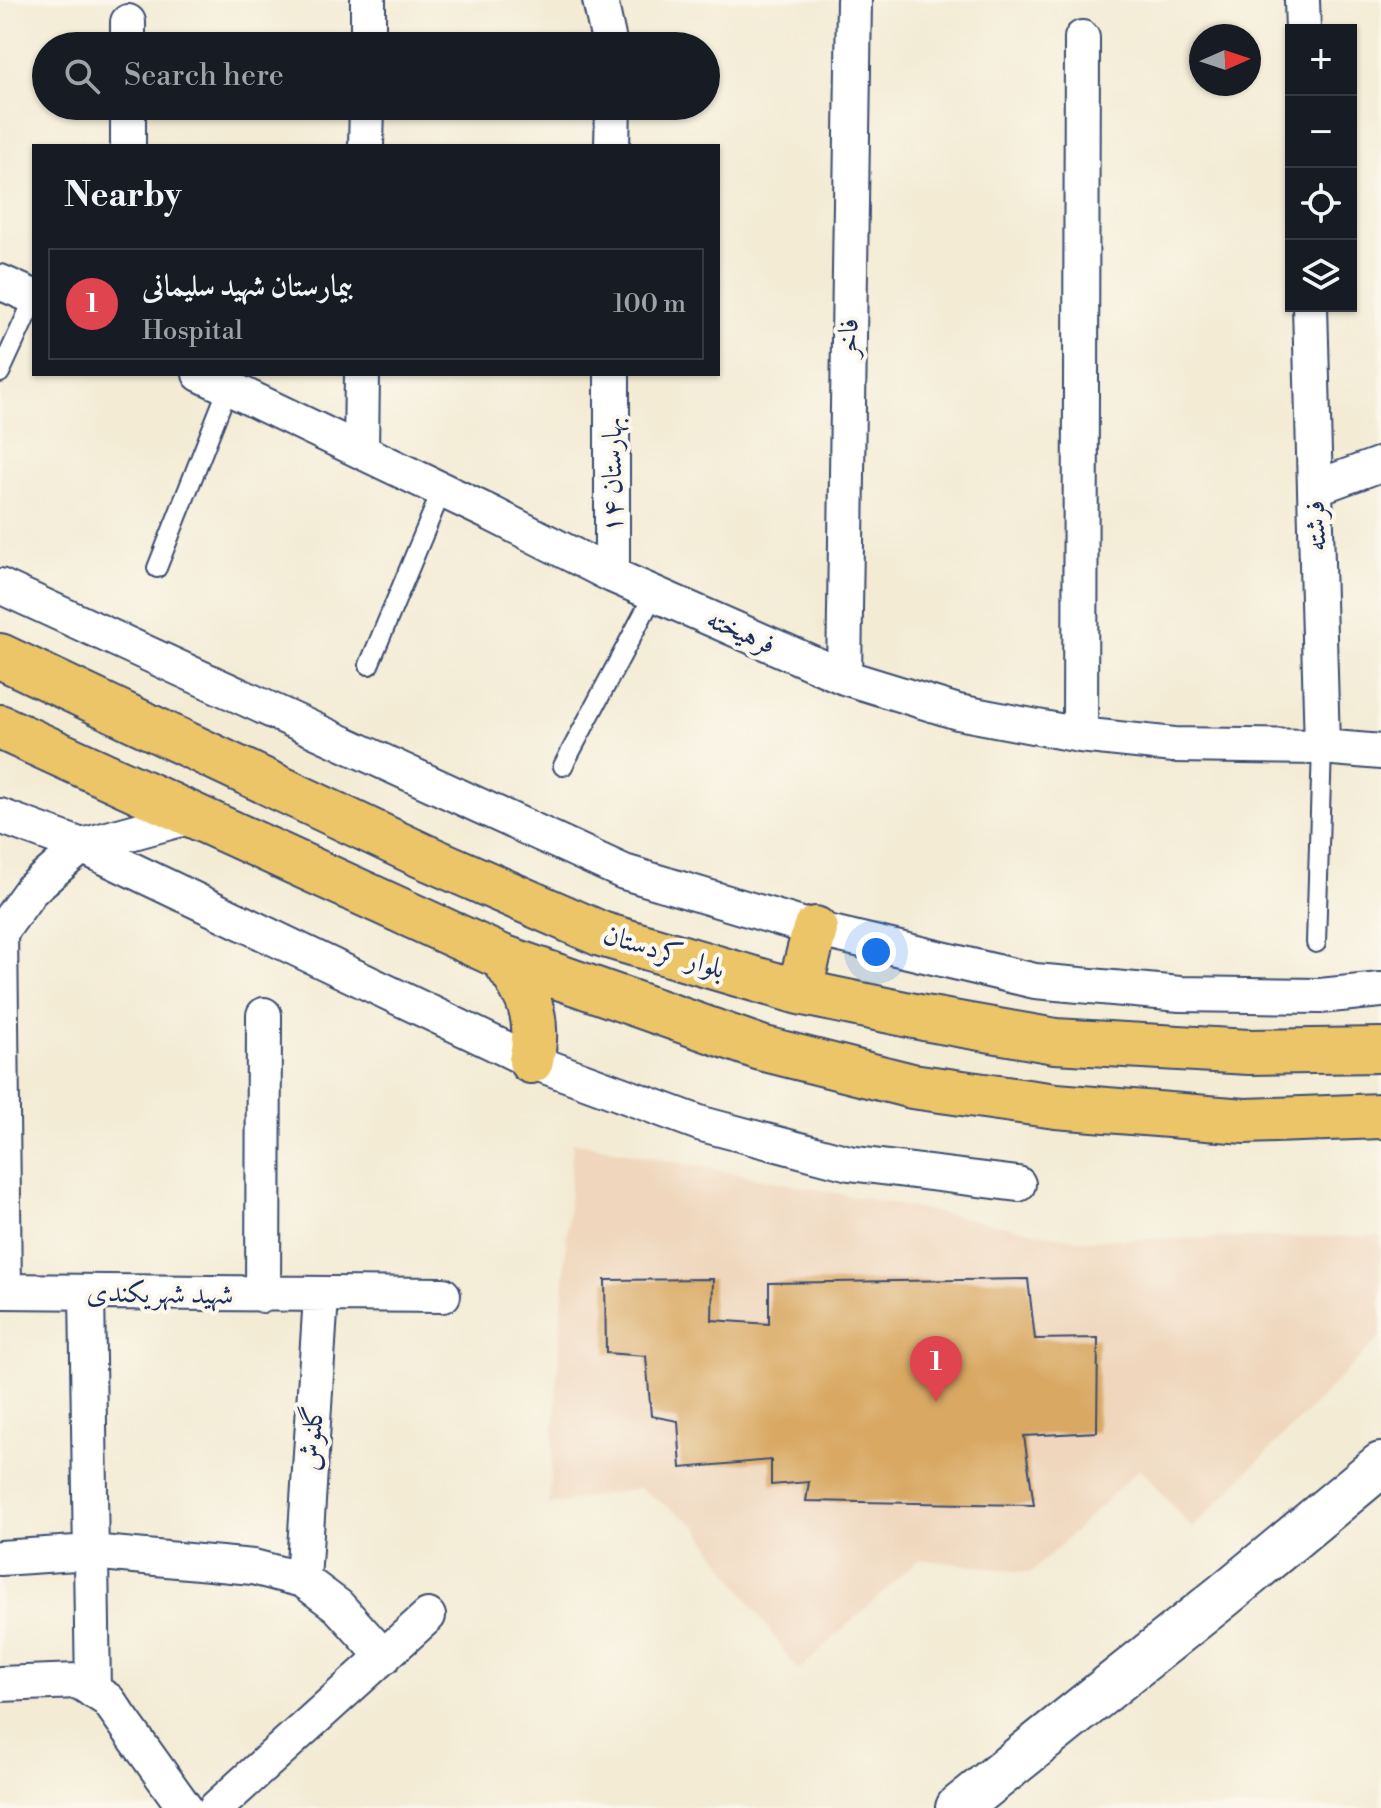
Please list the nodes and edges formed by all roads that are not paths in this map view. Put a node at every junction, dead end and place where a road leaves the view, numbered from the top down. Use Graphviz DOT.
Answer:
graph roads {
  1 [pos="368,0"];
  2 [pos="600,0"];
  3 [pos="854,0"];
  4 [pos="1302,0"];
  5 [pos="1303,24"];
  6 [pos="368,32"];
  7 [pos="607,32"];
  8 [pos="1082,38"];
  9 [pos="128,120"];
  10 [pos="367,120"];
  11 [pos="613,120"];
  12 [pos="128,144"];
  13 [pos="366,144"];
  14 [pos="612,144"];
  15 [pos="0,282"];
  16 [pos="32,297"];
  17 [pos="32,302"];
  18 [pos="1310,312"];
  19 [pos="0,373"];
  20 [pos="362,376"];
  21 [pos="612,376"];
  22 [pos="214,381"];
  23 [pos="361,451"];
  24 [pos="1381,464"];
  25 [pos="1315,488"];
  26 [pos="442,490"];
  27 [pos="157,568"];
  28 [pos="612,575"];
  29 [pos="0,586"];
  30 [pos="654,594"];
  31 [pos="0,656"];
  32 [pos="369,665"];
  33 [pos="844,677"];
  34 [pos="0,727"];
  35 [pos="1080,735"];
  36 [pos="1322,747"];
  37 [pos="1381,752"];
  38 [pos="563,766"];
  39 [pos="0,816"];
  40 [pos="192,816"];
  41 [pos="82,846"];
  42 [pos="815,929"];
  43 [pos="0,932"];
  44 [pos="1316,943"];
  45 [pos="502,957"];
  46 [pos="1381,990"];
  47 [pos="799,992"];
  48 [pos="264,1015"];
  49 [pos="1381,1050"];
  50 [pos="531,1061"];
  51 [pos="1381,1116"];
  52 [pos="1018,1184"];
  53 [pos="2,1291"];
  54 [pos="87,1292"];
  55 [pos="263,1295"];
  56 [pos="443,1295"];
  57 [pos="321,1296"];
  58 [pos="1381,1465"];
  59 [pos="91,1552"];
  60 [pos="0,1558"];
  61 [pos="303,1580"];
  62 [pos="428,1616"];
  63 [pos="384,1657"];
  64 [pos="0,1684"];
  65 [pos="93,1691"];
  66 [pos="185,1808"];
  67 [pos="216,1808"];
  68 [pos="958,1808"];
  1 -- 6 [label="street"];
  2 -- 7 [label="street"];
  3 -- 33 [label="street, فاخر"];
  4 -- 5 [label="street"];
  8 -- 35 [label="street"];
  9 -- 12 [label="street"];
  10 -- 13 [label="street"];
  11 -- 14 [label="street"];
  15 -- 16 [label="street"];
  17 -- 19 [label="lane"];
  18 -- 25 [label="street, فرشته"];
  20 -- 23 [label="street"];
  21 -- 28 [label="street, بهارستان ۱۴"];
  22 -- 23 [label="street, فرهیخته"];
  22 -- 27 [label="lane"];
  23 -- 26 [label="street, فرهیخته"];
  24 -- 25 [label="street"];
  25 -- 36 [label="street, فرشته"];
  26 -- 28 [label="street, فرهیخته"];
  26 -- 32 [label="lane"];
  28 -- 30 [label="street, فرهیخته"];
  29 -- 42 [label="street"];
  30 -- 33 [label="street, فرهیخته"];
  30 -- 38 [label="lane"];
  31 -- 47 [label="main road, بلوار کردستان"];
  33 -- 35 [label="street, فرهیخته"];
  34 -- 40 [label="main road, بلوار کردستان"];
  35 -- 36 [label="street, فرهیخته"];
  36 -- 37 [label="street, فرهیخته"];
  36 -- 44 [label="lane"];
  39 -- 41 [label="street"];
  40 -- 41 [label="street"];
  40 -- 45 [label="main road, بلوار کردستان"];
  41 -- 43 [label="street"];
  41 -- 50 [label="street"];
  42 -- 46 [label="street"];
  42 -- 47 [label="main road"];
  43 -- 53 [label="street"];
  45 -- 50 [label="main road"];
  45 -- 51 [label="main road, بلوار کردستان"];
  47 -- 49 [label="main road, بلوار کردستان"];
  48 -- 55 [label="street"];
  50 -- 52 [label="street"];
  53 -- 54 [label="street, شهید شهریکندی"];
  54 -- 55 [label="street, شهید شهریکندی"];
  54 -- 59 [label="street"];
  55 -- 57 [label="street, شهید شهریکندی"];
  56 -- 57 [label="street, شهید شهریکندی"];
  57 -- 61 [label="street, گلنوش"];
  58 -- 68 [label="street"];
  59 -- 60 [label="street"];
  59 -- 61 [label="street"];
  59 -- 65 [label="street"];
  61 -- 63 [label="street"];
  62 -- 63 [label="street"];
  63 -- 67 [label="street"];
  64 -- 65 [label="street"];
  65 -- 66 [label="street"];
}
